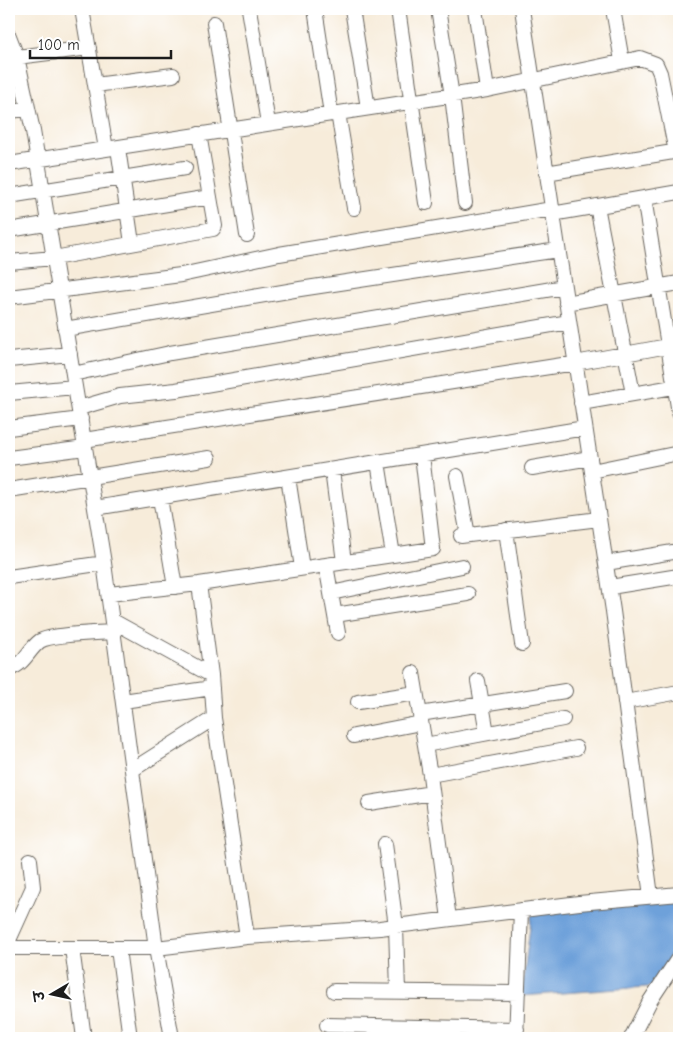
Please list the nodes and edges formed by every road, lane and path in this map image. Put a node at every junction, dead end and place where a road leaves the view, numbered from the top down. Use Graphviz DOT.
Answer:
graph roads {
  1 [pos="82,9"];
  2 [pos="249,9"];
  3 [pos="315,9"];
  4 [pos="352,9"];
  5 [pos="398,9"];
  6 [pos="438,9"];
  7 [pos="475,9"];
  8 [pos="522,9"];
  9 [pos="612,9"];
  10 [pos="214,23"];
  11 [pos="9,36"];
  12 [pos="89,48"];
  13 [pos="13,57"];
  14 [pos="622,61"];
  15 [pos="173,75"];
  16 [pos="532,82"];
  17 [pos="95,85"];
  18 [pos="487,90"];
  19 [pos="452,96"];
  20 [pos="413,102"];
  21 [pos="368,108"];
  22 [pos="28,109"];
  23 [pos="9,111"];
  24 [pos="334,113"];
  25 [pos="268,123"];
  26 [pos="231,129"];
  27 [pos="199,134"];
  28 [pos="112,149"];
  29 [pos="678,152"];
  30 [pos="38,161"];
  31 [pos="9,164"];
  32 [pos="184,168"];
  33 [pos="546,173"];
  34 [pos="122,180"];
  35 [pos="43,191"];
  36 [pos="9,196"];
  37 [pos="210,197"];
  38 [pos="679,197"];
  39 [pos="644,198"];
  40 [pos="426,203"];
  41 [pos="465,203"];
  42 [pos="597,206"];
  43 [pos="354,208"];
  44 [pos="552,211"];
  45 [pos="127,212"];
  46 [pos="49,225"];
  47 [pos="9,230"];
  48 [pos="248,235"];
  49 [pos="132,243"];
  50 [pos="558,250"];
  51 [pos="54,258"];
  52 [pos="9,262"];
  53 [pos="679,283"];
  54 [pos="564,287"];
  55 [pos="659,287"];
  56 [pos="58,290"];
  57 [pos="615,295"];
  58 [pos="9,297"];
  59 [pos="566,303"];
  60 [pos="569,322"];
  61 [pos="65,329"];
  62 [pos="674,345"];
  63 [pos="70,354"];
  64 [pos="625,354"];
  65 [pos="9,360"];
  66 [pos="575,363"];
  67 [pos="74,380"];
  68 [pos="678,387"];
  69 [pos="9,393"];
  70 [pos="633,394"];
  71 [pos="581,403"];
  72 [pos="679,413"];
  73 [pos="80,414"];
  74 [pos="9,428"];
  75 [pos="585,428"];
  76 [pos="85,444"];
  77 [pos="679,453"];
  78 [pos="422,455"];
  79 [pos="9,458"];
  80 [pos="209,458"];
  81 [pos="378,462"];
  82 [pos="591,464"];
  83 [pos="532,468"];
  84 [pos="332,470"];
  85 [pos="457,476"];
  86 [pos="90,477"];
  87 [pos="288,477"];
  88 [pos="9,490"];
  89 [pos="160,498"];
  90 [pos="96,508"];
  91 [pos="599,518"];
  92 [pos="506,530"];
  93 [pos="679,551"];
  94 [pos="393,555"];
  95 [pos="344,562"];
  96 [pos="104,563"];
  97 [pos="606,563"];
  98 [pos="326,565"];
  99 [pos="462,566"];
  100 [pos="302,568"];
  101 [pos="679,576"];
  102 [pos="9,577"];
  103 [pos="199,584"];
  104 [pos="175,587"];
  105 [pos="610,587"];
  106 [pos="332,593"];
  107 [pos="109,594"];
  108 [pos="468,594"];
  109 [pos="335,615"];
  110 [pos="113,626"];
  111 [pos="338,633"];
  112 [pos="522,644"];
  113 [pos="9,669"];
  114 [pos="413,674"];
  115 [pos="478,681"];
  116 [pos="212,682"];
  117 [pos="565,691"];
  118 [pos="679,692"];
  119 [pos="416,693"];
  120 [pos="123,701"];
  121 [pos="358,702"];
  122 [pos="625,702"];
  123 [pos="482,704"];
  124 [pos="214,718"];
  125 [pos="420,719"];
  126 [pos="563,719"];
  127 [pos="487,733"];
  128 [pos="354,736"];
  129 [pos="425,745"];
  130 [pos="576,748"];
  131 [pos="132,770"];
  132 [pos="430,775"];
  133 [pos="432,793"];
  134 [pos="369,803"];
  135 [pos="385,844"];
  136 [pos="30,860"];
  137 [pos="679,894"];
  138 [pos="650,896"];
  139 [pos="521,910"];
  140 [pos="449,919"];
  141 [pos="396,926"];
  142 [pos="247,937"];
  143 [pos="9,940"];
  144 [pos="9,948"];
  145 [pos="72,948"];
  146 [pos="156,948"];
  147 [pos="118,949"];
  148 [pos="679,957"];
  149 [pos="334,992"];
  150 [pos="398,992"];
  151 [pos="518,993"];
  152 [pos="327,1025"];
  153 [pos="516,1033"];
  154 [pos="84,1038"];
  155 [pos="130,1038"];
  156 [pos="172,1038"];
  157 [pos="631,1038"];
  1 -- 12 [label="street"];
  2 -- 25 [label="street"];
  3 -- 24 [label="street"];
  4 -- 21 [label="street"];
  5 -- 20 [label="street"];
  6 -- 19 [label="street"];
  7 -- 18 [label="street"];
  8 -- 16 [label="street"];
  9 -- 14 [label="street"];
  10 -- 26 [label="street"];
  11 -- 13 [label="street"];
  12 -- 13 [label="street"];
  12 -- 17 [label="street"];
  13 -- 22 [label="street"];
  14 -- 16 [label="street"];
  14 -- 29 [label="street"];
  15 -- 17 [label="street"];
  16 -- 18 [label="street"];
  16 -- 33 [label="street"];
  17 -- 28 [label="street"];
  18 -- 19 [label="street"];
  19 -- 20 [label="street"];
  19 -- 41 [label="street"];
  20 -- 21 [label="street"];
  20 -- 40 [label="street"];
  21 -- 24 [label="street"];
  22 -- 23 [label="street"];
  22 -- 30 [label="street"];
  24 -- 25 [label="street"];
  24 -- 43 [label="street"];
  25 -- 26 [label="street"];
  26 -- 27 [label="street"];
  26 -- 48 [label="street"];
  27 -- 28 [label="street"];
  27 -- 37 [label="street"];
  28 -- 30 [label="street"];
  28 -- 34 [label="street"];
  29 -- 33 [label="street"];
  30 -- 31 [label="street"];
  30 -- 35 [label="street"];
  32 -- 34 [label="street"];
  33 -- 44 [label="street"];
  34 -- 35 [label="street"];
  34 -- 45 [label="street"];
  35 -- 36 [label="street"];
  35 -- 46 [label="street"];
  37 -- 45 [label="street"];
  37 -- 49 [label="street"];
  38 -- 39 [label="street"];
  39 -- 42 [label="street"];
  39 -- 55 [label="street"];
  42 -- 44 [label="street"];
  42 -- 57 [label="street"];
  44 -- 50 [label="street"];
  44 -- 56 [label="street"];
  45 -- 46 [label="street"];
  45 -- 49 [label="street"];
  46 -- 47 [label="street"];
  46 -- 51 [label="street"];
  49 -- 51 [label="street"];
  50 -- 54 [label="street"];
  50 -- 61 [label="street"];
  51 -- 52 [label="street"];
  51 -- 56 [label="street"];
  53 -- 55 [label="street"];
  54 -- 59 [label="street"];
  54 -- 67 [label="street"];
  55 -- 57 [label="street"];
  55 -- 62 [label="street"];
  56 -- 58 [label="street"];
  56 -- 61 [label="street"];
  57 -- 59 [label="street"];
  57 -- 64 [label="street"];
  59 -- 60 [label="street"];
  60 -- 66 [label="street"];
  60 -- 73 [label="street"];
  61 -- 63 [label="street"];
  62 -- 64 [label="street"];
  62 -- 68 [label="street"];
  63 -- 65 [label="street"];
  63 -- 67 [label="street"];
  64 -- 66 [label="street"];
  64 -- 70 [label="street"];
  66 -- 71 [label="street"];
  66 -- 76 [label="street"];
  67 -- 69 [label="street"];
  67 -- 73 [label="street"];
  68 -- 70 [label="street"];
  68 -- 72 [label="street"];
  70 -- 71 [label="street"];
  71 -- 75 [label="street"];
  73 -- 74 [label="street"];
  73 -- 76 [label="street"];
  75 -- 78 [label="street"];
  75 -- 82 [label="street"];
  76 -- 79 [label="street"];
  76 -- 86 [label="street"];
  77 -- 82 [label="street"];
  78 -- 81 [label="street"];
  78 -- 94 [label="street"];
  80 -- 86 [label="street"];
  81 -- 84 [label="street"];
  81 -- 94 [label="street"];
  82 -- 83 [label="street"];
  82 -- 91 [label="street"];
  84 -- 87 [label="street"];
  84 -- 95 [label="street"];
  85 -- 92 [label="street"];
  86 -- 88 [label="street"];
  86 -- 90 [label="street"];
  87 -- 89 [label="street"];
  87 -- 100 [label="street"];
  89 -- 90 [label="street"];
  89 -- 104 [label="street"];
  90 -- 96 [label="street"];
  91 -- 92 [label="street"];
  91 -- 97 [label="street"];
  92 -- 112 [label="street"];
  93 -- 97 [label="street"];
  94 -- 95 [label="street"];
  95 -- 98 [label="street"];
  96 -- 102 [label="street"];
  96 -- 107 [label="street"];
  97 -- 105 [label="street"];
  98 -- 100 [label="street"];
  98 -- 106 [label="street"];
  99 -- 106 [label="street"];
  100 -- 103 [label="street"];
  101 -- 105 [label="street"];
  103 -- 104 [label="street"];
  103 -- 116 [label="street"];
  104 -- 107 [label="street"];
  105 -- 122 [label="street"];
  106 -- 109 [label="street"];
  107 -- 110 [label="street"];
  108 -- 109 [label="street"];
  109 -- 111 [label="street"];
  110 -- 113 [label="street"];
  110 -- 116 [label="street"];
  110 -- 120 [label="street"];
  114 -- 119 [label="street"];
  115 -- 123 [label="street"];
  116 -- 120 [label="street"];
  116 -- 124 [label="street"];
  117 -- 123 [label="street"];
  118 -- 122 [label="street"];
  119 -- 121 [label="street"];
  119 -- 125 [label="street"];
  120 -- 131 [label="street"];
  122 -- 138 [label="street"];
  123 -- 125 [label="street"];
  123 -- 127 [label="street"];
  124 -- 131 [label="street"];
  124 -- 142 [label="street"];
  125 -- 128 [label="street"];
  125 -- 129 [label="street"];
  126 -- 127 [label="street"];
  127 -- 129 [label="street"];
  129 -- 132 [label="street"];
  130 -- 132 [label="street"];
  131 -- 146 [label="street"];
  132 -- 133 [label="street"];
  133 -- 134 [label="street"];
  133 -- 140 [label="street"];
  135 -- 141 [label="street"];
  136 -- 143 [label="street"];
  137 -- 138 [label="street"];
  138 -- 139 [label="street"];
  139 -- 140 [label="street"];
  139 -- 151 [label="street"];
  140 -- 141 [label="street"];
  141 -- 142 [label="street"];
  141 -- 150 [label="street"];
  142 -- 146 [label="street"];
  144 -- 145 [label="street"];
  145 -- 147 [label="street"];
  145 -- 154 [label="street"];
  146 -- 147 [label="street"];
  146 -- 156 [label="street"];
  147 -- 155 [label="street"];
  148 -- 157 [label="street"];
  149 -- 150 [label="street"];
  150 -- 151 [label="street"];
  151 -- 153 [label="street"];
  152 -- 153 [label="street"];
}
